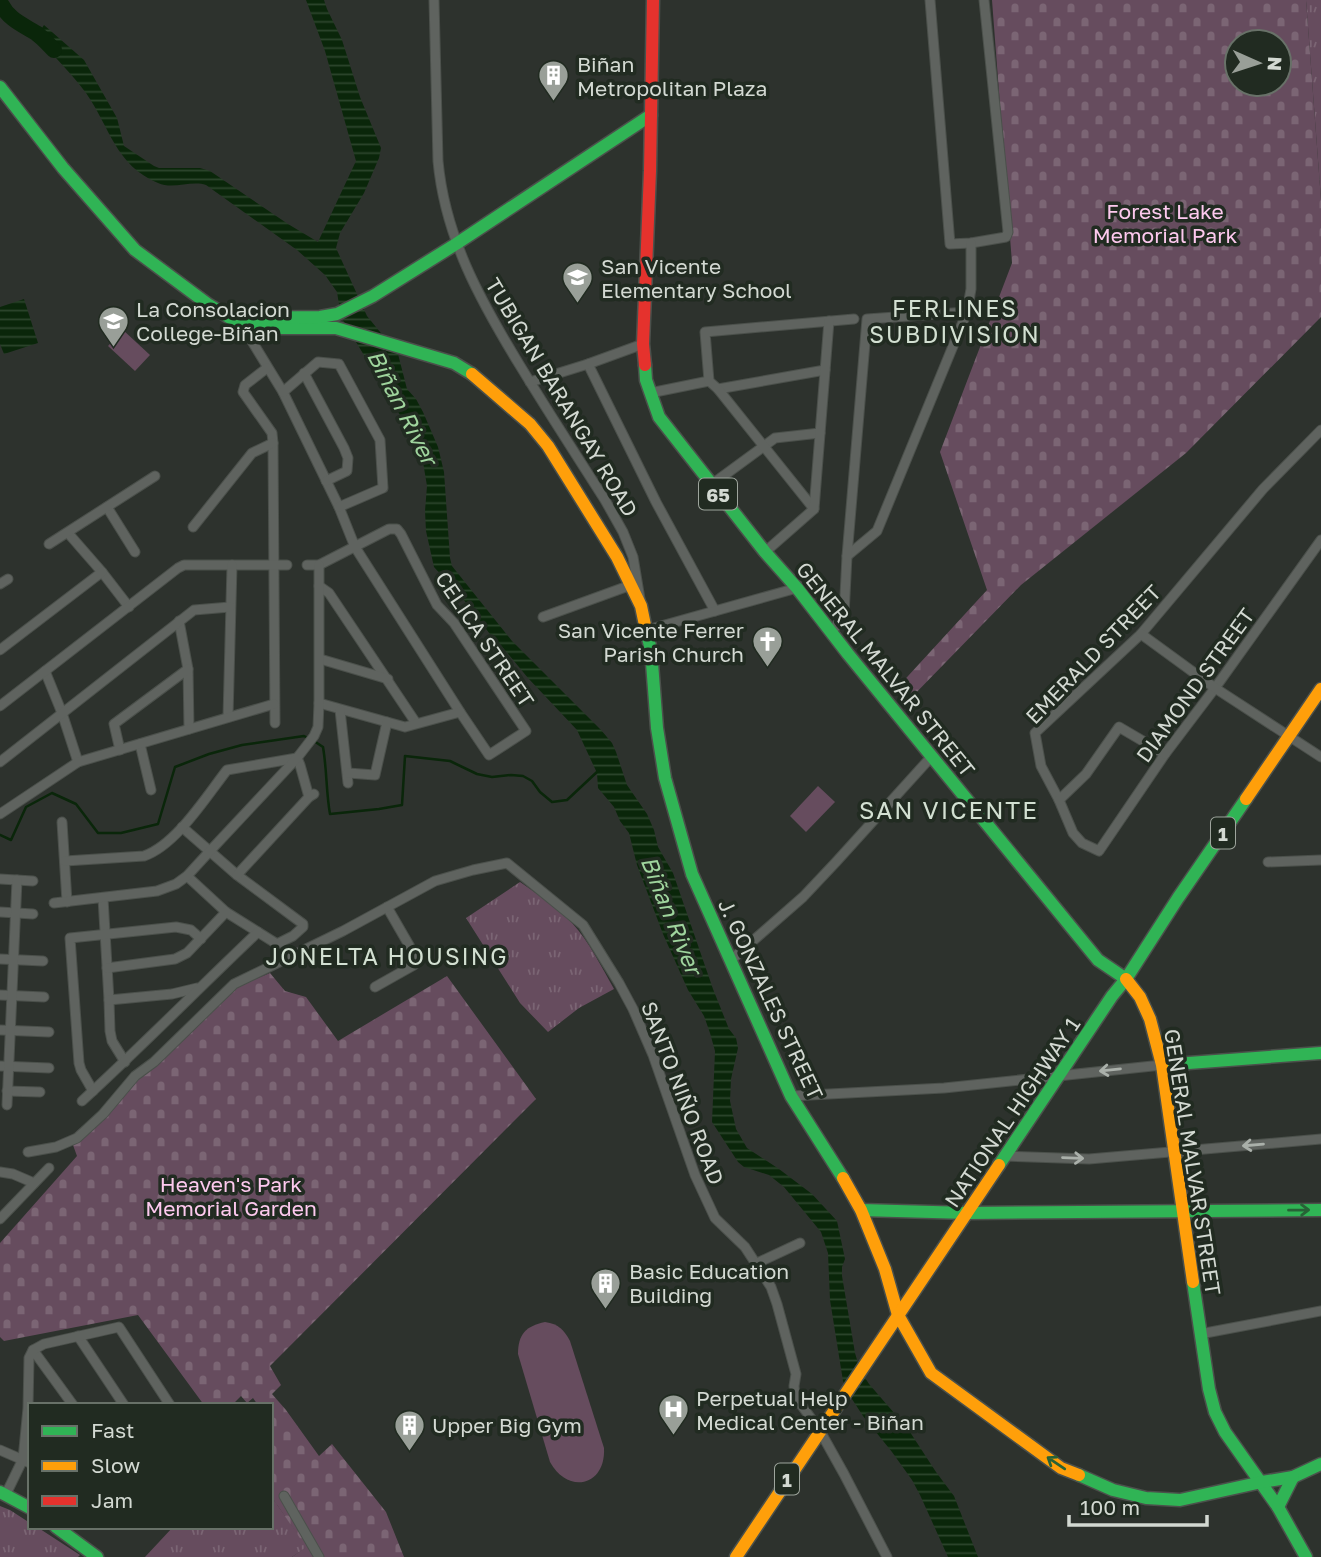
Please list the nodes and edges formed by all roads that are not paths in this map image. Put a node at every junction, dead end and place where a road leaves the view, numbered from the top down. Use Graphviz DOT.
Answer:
graph roads {
  1 [pos="434,0"];
  2 [pos="653,0"];
  3 [pos="930,0"];
  4 [pos="984,0"];
  5 [pos="0,87"];
  6 [pos="651,115"];
  7 [pos="971,243"];
  8 [pos="456,244"];
  9 [pos="967,312"];
  10 [pos="854,319"];
  11 [pos="236,321"];
  12 [pos="829,321"];
  13 [pos="643,344"];
  14 [pos="588,364"];
  15 [pos="267,368"];
  16 [pos="825,370"];
  17 [pos="304,373"];
  18 [pos="709,381"];
  19 [pos="530,382"];
  20 [pos="719,388"];
  21 [pos="283,392"];
  22 [pos="650,393"];
  23 [pos="1321,430"];
  24 [pos="820,433"];
  25 [pos="273,443"];
  26 [pos="765,447"];
  27 [pos="155,476"];
  28 [pos="326,481"];
  29 [pos="711,485"];
  30 [pos="339,507"];
  31 [pos="107,508"];
  32 [pos="814,509"];
  33 [pos="193,527"];
  34 [pos="68,533"];
  35 [pos="1321,540"];
  36 [pos="49,544"];
  37 [pos="355,547"];
  38 [pos="135,552"];
  39 [pos="765,552"];
  40 [pos="847,556"];
  41 [pos="275,564"];
  42 [pos="232,565"];
  43 [pos="287,565"];
  44 [pos="307,565"];
  45 [pos="319,565"];
  46 [pos="102,572"];
  47 [pos="631,585"];
  48 [pos="319,586"];
  49 [pos="797,588"];
  50 [pos="641,606"];
  51 [pos="128,607"];
  52 [pos="230,607"];
  53 [pos="715,611"];
  54 [pos="543,617"];
  55 [pos="179,621"];
  56 [pos="647,630"];
  57 [pos="831,633"];
  58 [pos="1141,634"];
  59 [pos="0,650"];
  60 [pos="320,659"];
  61 [pos="188,669"];
  62 [pos="45,671"];
  63 [pos="388,679"];
  64 [pos="1215,688"];
  65 [pos="1321,689"];
  66 [pos="274,704"];
  67 [pos="319,704"];
  68 [pos="0,706"];
  69 [pos="341,710"];
  70 [pos="460,712"];
  71 [pos="62,713"];
  72 [pos="228,717"];
  73 [pos="387,722"];
  74 [pos="275,723"];
  75 [pos="416,723"];
  76 [pos="189,729"];
  77 [pos="1289,736"];
  78 [pos="140,744"];
  79 [pos="120,750"];
  80 [pos="300,754"];
  81 [pos="1165,754"];
  82 [pos="932,756"];
  83 [pos="1321,757"];
  84 [pos="0,762"];
  85 [pos="78,762"];
  86 [pos="151,790"];
  87 [pos="1059,800"];
  88 [pos="0,814"];
  89 [pos="62,821"];
  90 [pos="182,827"];
  91 [pos="209,852"];
  92 [pos="1099,852"];
  93 [pos="1321,860"];
  94 [pos="65,861"];
  95 [pos="1269,862"];
  96 [pos="237,875"];
  97 [pos="187,876"];
  98 [pos="0,879"];
  99 [pos="17,880"];
  100 [pos="33,881"];
  101 [pos="103,898"];
  102 [pos="67,902"];
  103 [pos="54,903"];
  104 [pos="387,907"];
  105 [pos="0,912"];
  106 [pos="226,912"];
  107 [pos="16,913"];
  108 [pos="33,914"];
  109 [pos="258,932"];
  110 [pos="105,934"];
  111 [pos="201,939"];
  112 [pos="0,959"];
  113 [pos="14,960"];
  114 [pos="732,960"];
  115 [pos="43,961"];
  116 [pos="107,968"];
  117 [pos="1126,979"];
  118 [pos="199,987"];
  119 [pos="375,987"];
  120 [pos="0,995"];
  121 [pos="12,996"];
  122 [pos="44,997"];
  123 [pos="109,1000"];
  124 [pos="5,1030"];
  125 [pos="49,1032"];
  126 [pos="1321,1053"];
  127 [pos="125,1062"];
  128 [pos="1162,1065"];
  129 [pos="4,1066"];
  130 [pos="50,1068"];
  131 [pos="1059,1076"];
  132 [pos="7,1091"];
  133 [pos="93,1091"];
  134 [pos="40,1092"];
  135 [pos="791,1096"];
  136 [pos="82,1101"];
  137 [pos="7,1105"];
  138 [pos="1321,1139"];
  139 [pos="28,1152"];
  140 [pos="1174,1152"];
  141 [pos="1005,1156"];
  142 [pos="49,1168"];
  143 [pos="0,1172"];
  144 [pos="34,1183"];
  145 [pos="5,1208"];
  146 [pos="861,1210"];
  147 [pos="1321,1210"];
  148 [pos="1182,1212"];
  149 [pos="968,1213"];
  150 [pos="0,1219"];
  151 [pos="800,1243"];
  152 [pos="755,1264"];
  153 [pos="1321,1311"];
  154 [pos="898,1315"];
  155 [pos="1200,1334"];
  156 [pos="78,1336"];
  157 [pos="33,1350"];
  158 [pos="29,1403"];
  159 [pos="73,1403"];
  160 [pos="123,1403"];
  161 [pos="169,1403"];
  162 [pos="28,1427"];
  163 [pos="820,1431"];
  164 [pos="0,1450"];
  165 [pos="26,1461"];
  166 [pos="1321,1464"];
  167 [pos="1293,1477"];
  168 [pos="1262,1482"];
  169 [pos="3,1493"];
  170 [pos="284,1496"];
  171 [pos="28,1507"];
  172 [pos="1278,1507"];
  173 [pos="59,1529"];
  174 [pos="1304,1554"];
  175 [pos="97,1557"];
  176 [pos="318,1557"];
  177 [pos="736,1557"];
  178 [pos="887,1557"];
  1 -- 8 [label="street, TUBIGAN BARANGAY ROAD"];
  2 -- 6 [label="main road, GENERAL MALVAR STREET / 65"];
  3 -- 7 [label="street"];
  4 -- 7 [label="street"];
  5 -- 11 [label="main road"];
  6 -- 8 [label="main road"];
  6 -- 13 [label="main road, GENERAL MALVAR STREET / 65"];
  7 -- 9 [label="street"];
  8 -- 11 [label="main road"];
  8 -- 19 [label="street, TUBIGAN BARANGAY ROAD"];
  9 -- 40 [label="street"];
  9 -- 40 [label="street"];
  10 -- 12 [label="street"];
  11 -- 15 [label="street"];
  11 -- 47 [label="main road, J. GONZALES STREET"];
  12 -- 16 [label="street"];
  12 -- 18 [label="street"];
  13 -- 14 [label="street"];
  13 -- 22 [label="main road, GENERAL MALVAR STREET / 65"];
  14 -- 19 [label="street"];
  14 -- 53 [label="street"];
  15 -- 21 [label="street"];
  15 -- 25 [label="street"];
  16 -- 20 [label="street"];
  16 -- 24 [label="street"];
  17 -- 21 [label="street"];
  17 -- 28 [label="street"];
  17 -- 30 [label="street"];
  18 -- 20 [label="street"];
  18 -- 22 [label="street"];
  19 -- 50 [label="street, TUBIGAN BARANGAY ROAD"];
  20 -- 26 [label="street"];
  21 -- 28 [label="street"];
  22 -- 29 [label="main road, GENERAL MALVAR STREET / 65"];
  23 -- 58 [label="street, EMERALD STREET"];
  24 -- 26 [label="street"];
  24 -- 32 [label="street"];
  25 -- 33 [label="street"];
  25 -- 41 [label="street"];
  26 -- 29 [label="street"];
  26 -- 32 [label="street"];
  27 -- 31 [label="street"];
  28 -- 30 [label="street"];
  29 -- 39 [label="main road, GENERAL MALVAR STREET / 65"];
  30 -- 37 [label="street"];
  31 -- 34 [label="street"];
  31 -- 38 [label="street"];
  32 -- 39 [label="street"];
  34 -- 36 [label="street"];
  34 -- 46 [label="street"];
  35 -- 64 [label="street, DIAMOND STREET"];
  37 -- 45 [label="street, CELICA STREET"];
  37 -- 70 [label="street"];
  37 -- 70 [label="street, CELICA STREET"];
  39 -- 49 [label="main road, GENERAL MALVAR STREET / 65"];
  40 -- 57 [label="street"];
  41 -- 42 [label="street"];
  41 -- 43 [label="street"];
  41 -- 66 [label="street"];
  42 -- 51 [label="street"];
  42 -- 52 [label="street"];
  44 -- 45 [label="street"];
  45 -- 48 [label="street"];
  46 -- 51 [label="street"];
  46 -- 59 [label="street"];
  47 -- 50 [label="main road, J. GONZALES STREET"];
  47 -- 54 [label="street"];
  48 -- 60 [label="street"];
  48 -- 63 [label="street"];
  49 -- 53 [label="street"];
  49 -- 57 [label="main road, GENERAL MALVAR STREET / 65"];
  50 -- 56 [label="main road, J. GONZALES STREET"];
  51 -- 62 [label="street"];
  52 -- 55 [label="street"];
  52 -- 72 [label="street"];
  53 -- 56 [label="street"];
  55 -- 61 [label="street"];
  55 -- 71 [label="street"];
  56 -- 114 [label="main road, J. GONZALES STREET"];
  57 -- 82 [label="main road, GENERAL MALVAR STREET / 65"];
  58 -- 64 [label="street"];
  58 -- 87 [label="street, EMERALD STREET"];
  60 -- 63 [label="street"];
  60 -- 67 [label="street"];
  61 -- 76 [label="street"];
  61 -- 79 [label="street"];
  62 -- 68 [label="street"];
  62 -- 71 [label="street"];
  63 -- 75 [label="street"];
  64 -- 77 [label="street"];
  64 -- 81 [label="street, DIAMOND STREET"];
  65 -- 77 [label="main road, NATIONAL HIGHWAY 1 / 1"];
  66 -- 72 [label="street"];
  66 -- 74 [label="street"];
  67 -- 69 [label="street"];
  67 -- 80 [label="street"];
  69 -- 73 [label="street"];
  69 -- 73 [label="street"];
  70 -- 75 [label="street"];
  71 -- 84 [label="street"];
  71 -- 85 [label="street"];
  72 -- 76 [label="street"];
  73 -- 75 [label="street"];
  76 -- 78 [label="street"];
  77 -- 83 [label="street"];
  77 -- 117 [label="main road, NATIONAL HIGHWAY 1 / 1"];
  78 -- 79 [label="street"];
  78 -- 86 [label="street"];
  79 -- 85 [label="street"];
  80 -- 90 [label="street"];
  80 -- 91 [label="street"];
  80 -- 96 [label="street"];
  81 -- 87 [label="street"];
  81 -- 92 [label="street, DIAMOND STREET"];
  82 -- 114 [label="street"];
  82 -- 117 [label="main road, GENERAL MALVAR STREET / 65"];
  85 -- 88 [label="street"];
  87 -- 92 [label="street, EMERALD STREET"];
  89 -- 94 [label="street"];
  90 -- 91 [label="street"];
  90 -- 94 [label="street"];
  91 -- 96 [label="street"];
  91 -- 97 [label="street"];
  93 -- 95 [label="street"];
  94 -- 102 [label="street"];
  96 -- 109 [label="street"];
  97 -- 101 [label="street"];
  97 -- 106 [label="street"];
  98 -- 99 [label="street"];
  99 -- 100 [label="street"];
  99 -- 107 [label="street"];
  101 -- 102 [label="street"];
  101 -- 110 [label="street"];
  102 -- 103 [label="street"];
  104 -- 119 [label="street"];
  104 -- 139 [label="street, SANTO NIÑO ROAD"];
  104 -- 152 [label="street, SANTO NIÑO ROAD"];
  105 -- 107 [label="street"];
  106 -- 109 [label="street"];
  106 -- 111 [label="street"];
  107 -- 108 [label="street"];
  107 -- 113 [label="street"];
  109 -- 118 [label="street"];
  110 -- 111 [label="street"];
  110 -- 116 [label="street"];
  110 -- 133 [label="street"];
  111 -- 116 [label="street"];
  112 -- 113 [label="street"];
  113 -- 115 [label="street"];
  113 -- 121 [label="street"];
  114 -- 135 [label="main road, J. GONZALES STREET"];
  116 -- 123 [label="street"];
  117 -- 128 [label="main road, GENERAL MALVAR STREET"];
  117 -- 131 [label="main road, NATIONAL HIGHWAY 1 / 1"];
  118 -- 123 [label="street"];
  118 -- 127 [label="street"];
  120 -- 121 [label="street"];
  121 -- 122 [label="street"];
  121 -- 124 [label="street"];
  123 -- 127 [label="street"];
  124 -- 125 [label="street"];
  124 -- 129 [label="street"];
  126 -- 128 [label="main road"];
  127 -- 133 [label="street"];
  128 -- 131 [label="street, one-way"];
  128 -- 140 [label="main road, GENERAL MALVAR STREET"];
  129 -- 130 [label="street"];
  129 -- 132 [label="street"];
  131 -- 135 [label="street"];
  131 -- 141 [label="main road, NATIONAL HIGHWAY 1 / 1"];
  132 -- 134 [label="street"];
  132 -- 137 [label="street"];
  133 -- 136 [label="street"];
  135 -- 146 [label="main road, J. GONZALES STREET"];
  138 -- 140 [label="street, one-way"];
  141 -- 140 [label="street, one-way"];
  140 -- 148 [label="main road, GENERAL MALVAR STREET"];
  141 -- 149 [label="main road, NATIONAL HIGHWAY 1 / 1"];
  142 -- 144 [label="street"];
  143 -- 144 [label="street"];
  144 -- 145 [label="street"];
  145 -- 150 [label="street"];
  146 -- 149 [label="main road"];
  146 -- 154 [label="main road, J. GONZALES STREET"];
  148 -- 147 [label="main road, one-way"];
  148 -- 149 [label="main road"];
  148 -- 155 [label="main road, GENERAL MALVAR STREET"];
  149 -- 154 [label="main road, NATIONAL HIGHWAY 1 / 1"];
  151 -- 152 [label="street"];
  152 -- 163 [label="street, SANTO NIÑO ROAD"];
  153 -- 155 [label="street"];
  154 -- 163 [label="main road, NATIONAL HIGHWAY 1 / 1"];
  168 -- 154 [label="main road, J. GONZALES STREET, one-way"];
  155 -- 168 [label="main road, GENERAL MALVAR STREET"];
  156 -- 157 [label="street"];
  156 -- 160 [label="street"];
  156 -- 161 [label="street"];
  157 -- 158 [label="street"];
  157 -- 159 [label="street"];
  162 -- 165 [label="street"];
  163 -- 177 [label="main road, NATIONAL HIGHWAY 1 / 1"];
  163 -- 178 [label="street, SANTO NIÑO ROAD"];
  164 -- 165 [label="street"];
  165 -- 169 [label="street"];
  166 -- 167 [label="main road, J. GONZALES STREET"];
  167 -- 168 [label="main road, J. GONZALES STREET"];
  167 -- 172 [label="main road"];
  168 -- 172 [label="main road, GENERAL MALVAR STREET"];
  169 -- 171 [label="main road"];
  170 -- 176 [label="street"];
  172 -- 174 [label="main road, GENERAL MALVAR STREET"];
  173 -- 175 [label="main road"];
}
